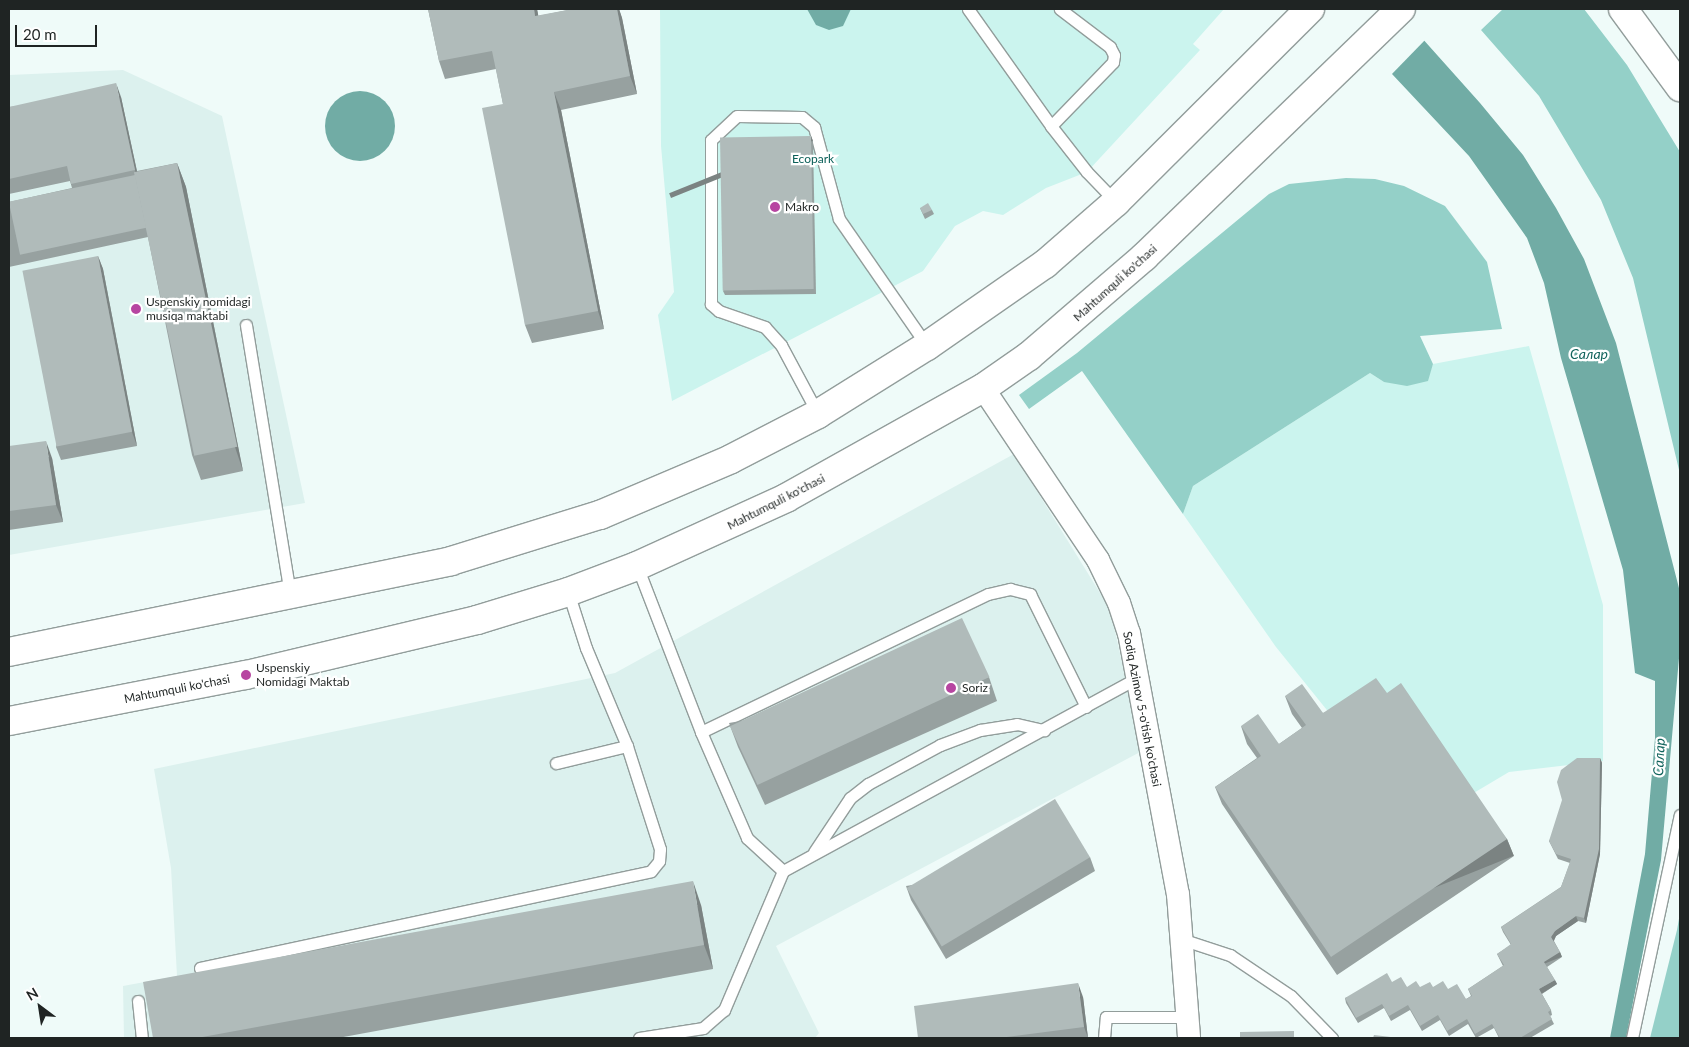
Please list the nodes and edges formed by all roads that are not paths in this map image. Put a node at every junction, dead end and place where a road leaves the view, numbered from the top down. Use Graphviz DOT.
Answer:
graph roads {
  1 [pos="968,9"];
  2 [pos="1060,9"];
  3 [pos="1310,9"];
  4 [pos="1400,9"];
  5 [pos="1623,9"];
  6 [pos="1680,87"];
  7 [pos="1051,126"];
  8 [pos="1116,202"];
  9 [pos="246,325"];
  10 [pos="927,346"];
  11 [pos="983,388"];
  12 [pos="818,414"];
  13 [pos="637,566"];
  14 [pos="568,592"];
  15 [pos="290,596"];
  16 [pos="9,652"];
  17 [pos="1137,678"];
  18 [pos="1086,707"];
  19 [pos="9,721"];
  20 [pos="1044,730"];
  21 [pos="701,732"];
  22 [pos="627,746"];
  23 [pos="556,763"];
  24 [pos="1680,815"];
  25 [pos="813,854"];
  26 [pos="783,871"];
  27 [pos="1181,939"];
  28 [pos="200,968"];
  29 [pos="138,1001"];
  30 [pos="1188,1028"];
  31 [pos="142,1038"];
  32 [pos="639,1038"];
  33 [pos="1104,1038"];
  34 [pos="1332,1038"];
  35 [pos="1632,1038"];
  1 -- 7 [label="lane"];
  2 -- 7 [label="lane"];
  3 -- 8 [label="main road"];
  4 -- 11 [label="main road, Mahtumquli ko'chasi"];
  5 -- 6 [label="main road"];
  7 -- 8 [label="lane"];
  8 -- 10 [label="main road"];
  9 -- 15 [label="lane"];
  10 -- 12 [label="main road"];
  10 -- 12 [label="lane"];
  11 -- 13 [label="main road, Mahtumquli ko'chasi"];
  11 -- 17 [label="street, Sodiq Azimov 5-o'tish ko'chasi"];
  12 -- 15 [label="main road"];
  13 -- 14 [label="main road, Mahtumquli ko'chasi"];
  13 -- 21 [label="lane"];
  14 -- 19 [label="main road, Mahtumquli ko'chasi"];
  14 -- 22 [label="lane"];
  15 -- 16 [label="main road"];
  17 -- 18 [label="lane"];
  17 -- 27 [label="street, Sodiq Azimov 5-o'tish ko'chasi"];
  18 -- 20 [label="lane"];
  18 -- 21 [label="lane"];
  20 -- 25 [label="lane"];
  20 -- 25 [label="lane"];
  21 -- 26 [label="lane"];
  22 -- 23 [label="lane"];
  22 -- 28 [label="lane"];
  24 -- 35 [label="lane"];
  25 -- 26 [label="lane"];
  26 -- 32 [label="lane"];
  27 -- 30 [label="street, Sodiq Azimov 5-o'tish ko'chasi"];
  27 -- 34 [label="lane"];
  29 -- 31 [label="lane"];
  30 -- 33 [label="lane"];
}
